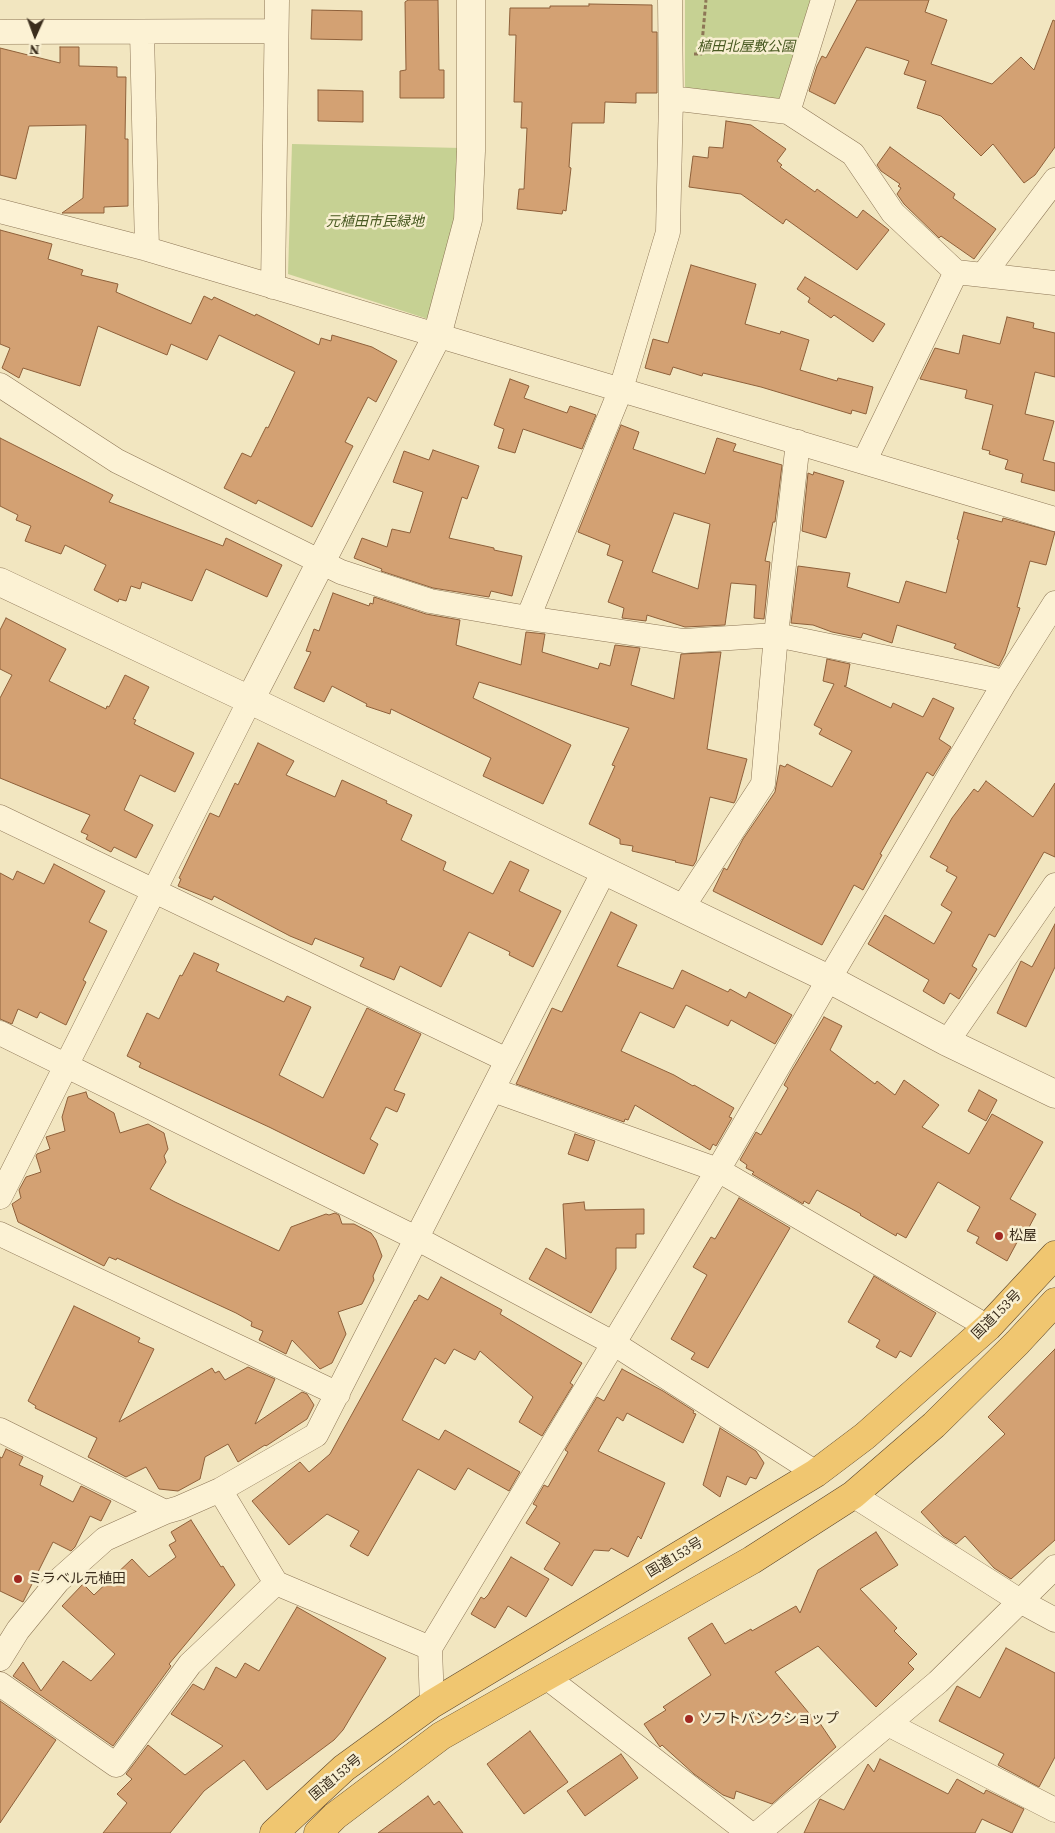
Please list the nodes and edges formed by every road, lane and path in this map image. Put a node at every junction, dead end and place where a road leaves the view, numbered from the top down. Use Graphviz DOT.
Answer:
graph roads {
  1 [pos="277,0"];
  2 [pos="471,0"];
  3 [pos="670,0"];
  4 [pos="706,0"];
  5 [pos="823,0"];
  6 [pos="276,31"];
  7 [pos="0,32"];
  8 [pos="142,32"];
  9 [pos="671,53"];
  10 [pos="671,98"];
  11 [pos="788,112"];
  12 [pos="1055,180"];
  13 [pos="0,211"];
  14 [pos="147,249"];
  15 [pos="956,272"];
  16 [pos="983,275"];
  17 [pos="1055,283"];
  18 [pos="273,288"];
  19 [pos="437,336"];
  20 [pos="0,385"];
  21 [pos="621,389"];
  22 [pos="798,442"];
  23 [pos="864,462"];
  24 [pos="1055,519"];
  25 [pos="322,562"];
  26 [pos="0,582"];
  27 [pos="1055,603"];
  28 [pos="528,618"];
  29 [pos="776,635"];
  30 [pos="1005,682"];
  31 [pos="250,700"];
  32 [pos="0,817"];
  33 [pos="604,871"];
  34 [pos="1055,885"];
  35 [pos="154,891"];
  36 [pos="682,908"];
  37 [pos="829,979"];
  38 [pos="0,1033"];
  39 [pos="947,1042"];
  40 [pos="507,1060"];
  41 [pos="66,1065"];
  42 [pos="493,1090"];
  43 [pos="1055,1094"];
  44 [pos="718,1170"];
  45 [pos="0,1197"];
  46 [pos="0,1234"];
  47 [pos="416,1238"];
  48 [pos="1055,1255"];
  49 [pos="1055,1302"];
  50 [pos="988,1327"];
  51 [pos="613,1343"];
  52 [pos="338,1394"];
  53 [pos="0,1430"];
  54 [pos="816,1473"];
  55 [pos="220,1490"];
  56 [pos="853,1495"];
  57 [pos="165,1512"];
  58 [pos="1055,1567"];
  59 [pos="276,1583"];
  60 [pos="1020,1601"];
  61 [pos="1055,1620"];
  62 [pos="9,1626"];
  63 [pos="430,1648"];
  64 [pos="0,1659"];
  65 [pos="546,1676"];
  66 [pos="0,1684"];
  67 [pos="432,1704"];
  68 [pos="888,1724"];
  69 [pos="1055,1810"];
  70 [pos="274,1833"];
  71 [pos="318,1833"];
  72 [pos="749,1833"];
  73 [pos="758,1833"];
  1 -- 6 [label="street"];
  2 -- 19 [label="street"];
  3 -- 9 [label="street"];
  4 -- 9 [label="path"];
  5 -- 11 [label="street"];
  6 -- 8 [label="street"];
  6 -- 18 [label="street"];
  7 -- 8 [label="street"];
  8 -- 14 [label="street"];
  9 -- 10 [label="street"];
  10 -- 11 [label="street"];
  10 -- 21 [label="street"];
  11 -- 15 [label="street"];
  12 -- 16 [label="street"];
  13 -- 14 [label="street"];
  14 -- 18 [label="street"];
  15 -- 16 [label="street"];
  15 -- 23 [label="street"];
  16 -- 17 [label="street"];
  18 -- 19 [label="street"];
  19 -- 21 [label="street"];
  19 -- 25 [label="street"];
  20 -- 25 [label="street"];
  21 -- 22 [label="street"];
  21 -- 28 [label="street"];
  22 -- 23 [label="street"];
  22 -- 29 [label="street"];
  23 -- 24 [label="street"];
  25 -- 28 [label="street"];
  25 -- 31 [label="street"];
  26 -- 31 [label="street"];
  27 -- 30 [label="street"];
  28 -- 29 [label="street"];
  29 -- 30 [label="street"];
  29 -- 36 [label="street"];
  30 -- 37 [label="street"];
  31 -- 33 [label="street"];
  31 -- 35 [label="street"];
  32 -- 35 [label="street"];
  33 -- 36 [label="street"];
  33 -- 40 [label="street"];
  34 -- 39 [label="street"];
  35 -- 40 [label="street"];
  35 -- 41 [label="street"];
  36 -- 37 [label="street"];
  37 -- 39 [label="street"];
  37 -- 44 [label="street"];
  38 -- 41 [label="street"];
  39 -- 43 [label="street"];
  40 -- 42 [label="street"];
  41 -- 45 [label="street"];
  41 -- 47 [label="street"];
  42 -- 44 [label="street"];
  42 -- 47 [label="street"];
  44 -- 50 [label="street"];
  44 -- 51 [label="street"];
  46 -- 52 [label="street"];
  47 -- 51 [label="street"];
  47 -- 52 [label="street"];
  48 -- 50 [label="highway, 国道153号"];
  49 -- 56 [label="highway, 国道153号"];
  50 -- 54 [label="highway, 国道153号"];
  51 -- 54 [label="street"];
  51 -- 63 [label="street"];
  52 -- 55 [label="street"];
  53 -- 57 [label="street"];
  54 -- 67 [label="highway, 国道153号"];
  55 -- 57 [label="street"];
  55 -- 59 [label="street"];
  56 -- 60 [label="street"];
  56 -- 65 [label="highway, 国道153号"];
  57 -- 62 [label="street"];
  58 -- 60 [label="street"];
  59 -- 63 [label="street"];
  59 -- 66 [label="street"];
  60 -- 61 [label="street"];
  60 -- 68 [label="street"];
  62 -- 64 [label="street"];
  63 -- 67 [label="street"];
  65 -- 71 [label="highway, 国道153号"];
  65 -- 72 [label="street"];
  67 -- 70 [label="highway, 国道153号"];
  68 -- 69 [label="street"];
  68 -- 73 [label="street"];
}
